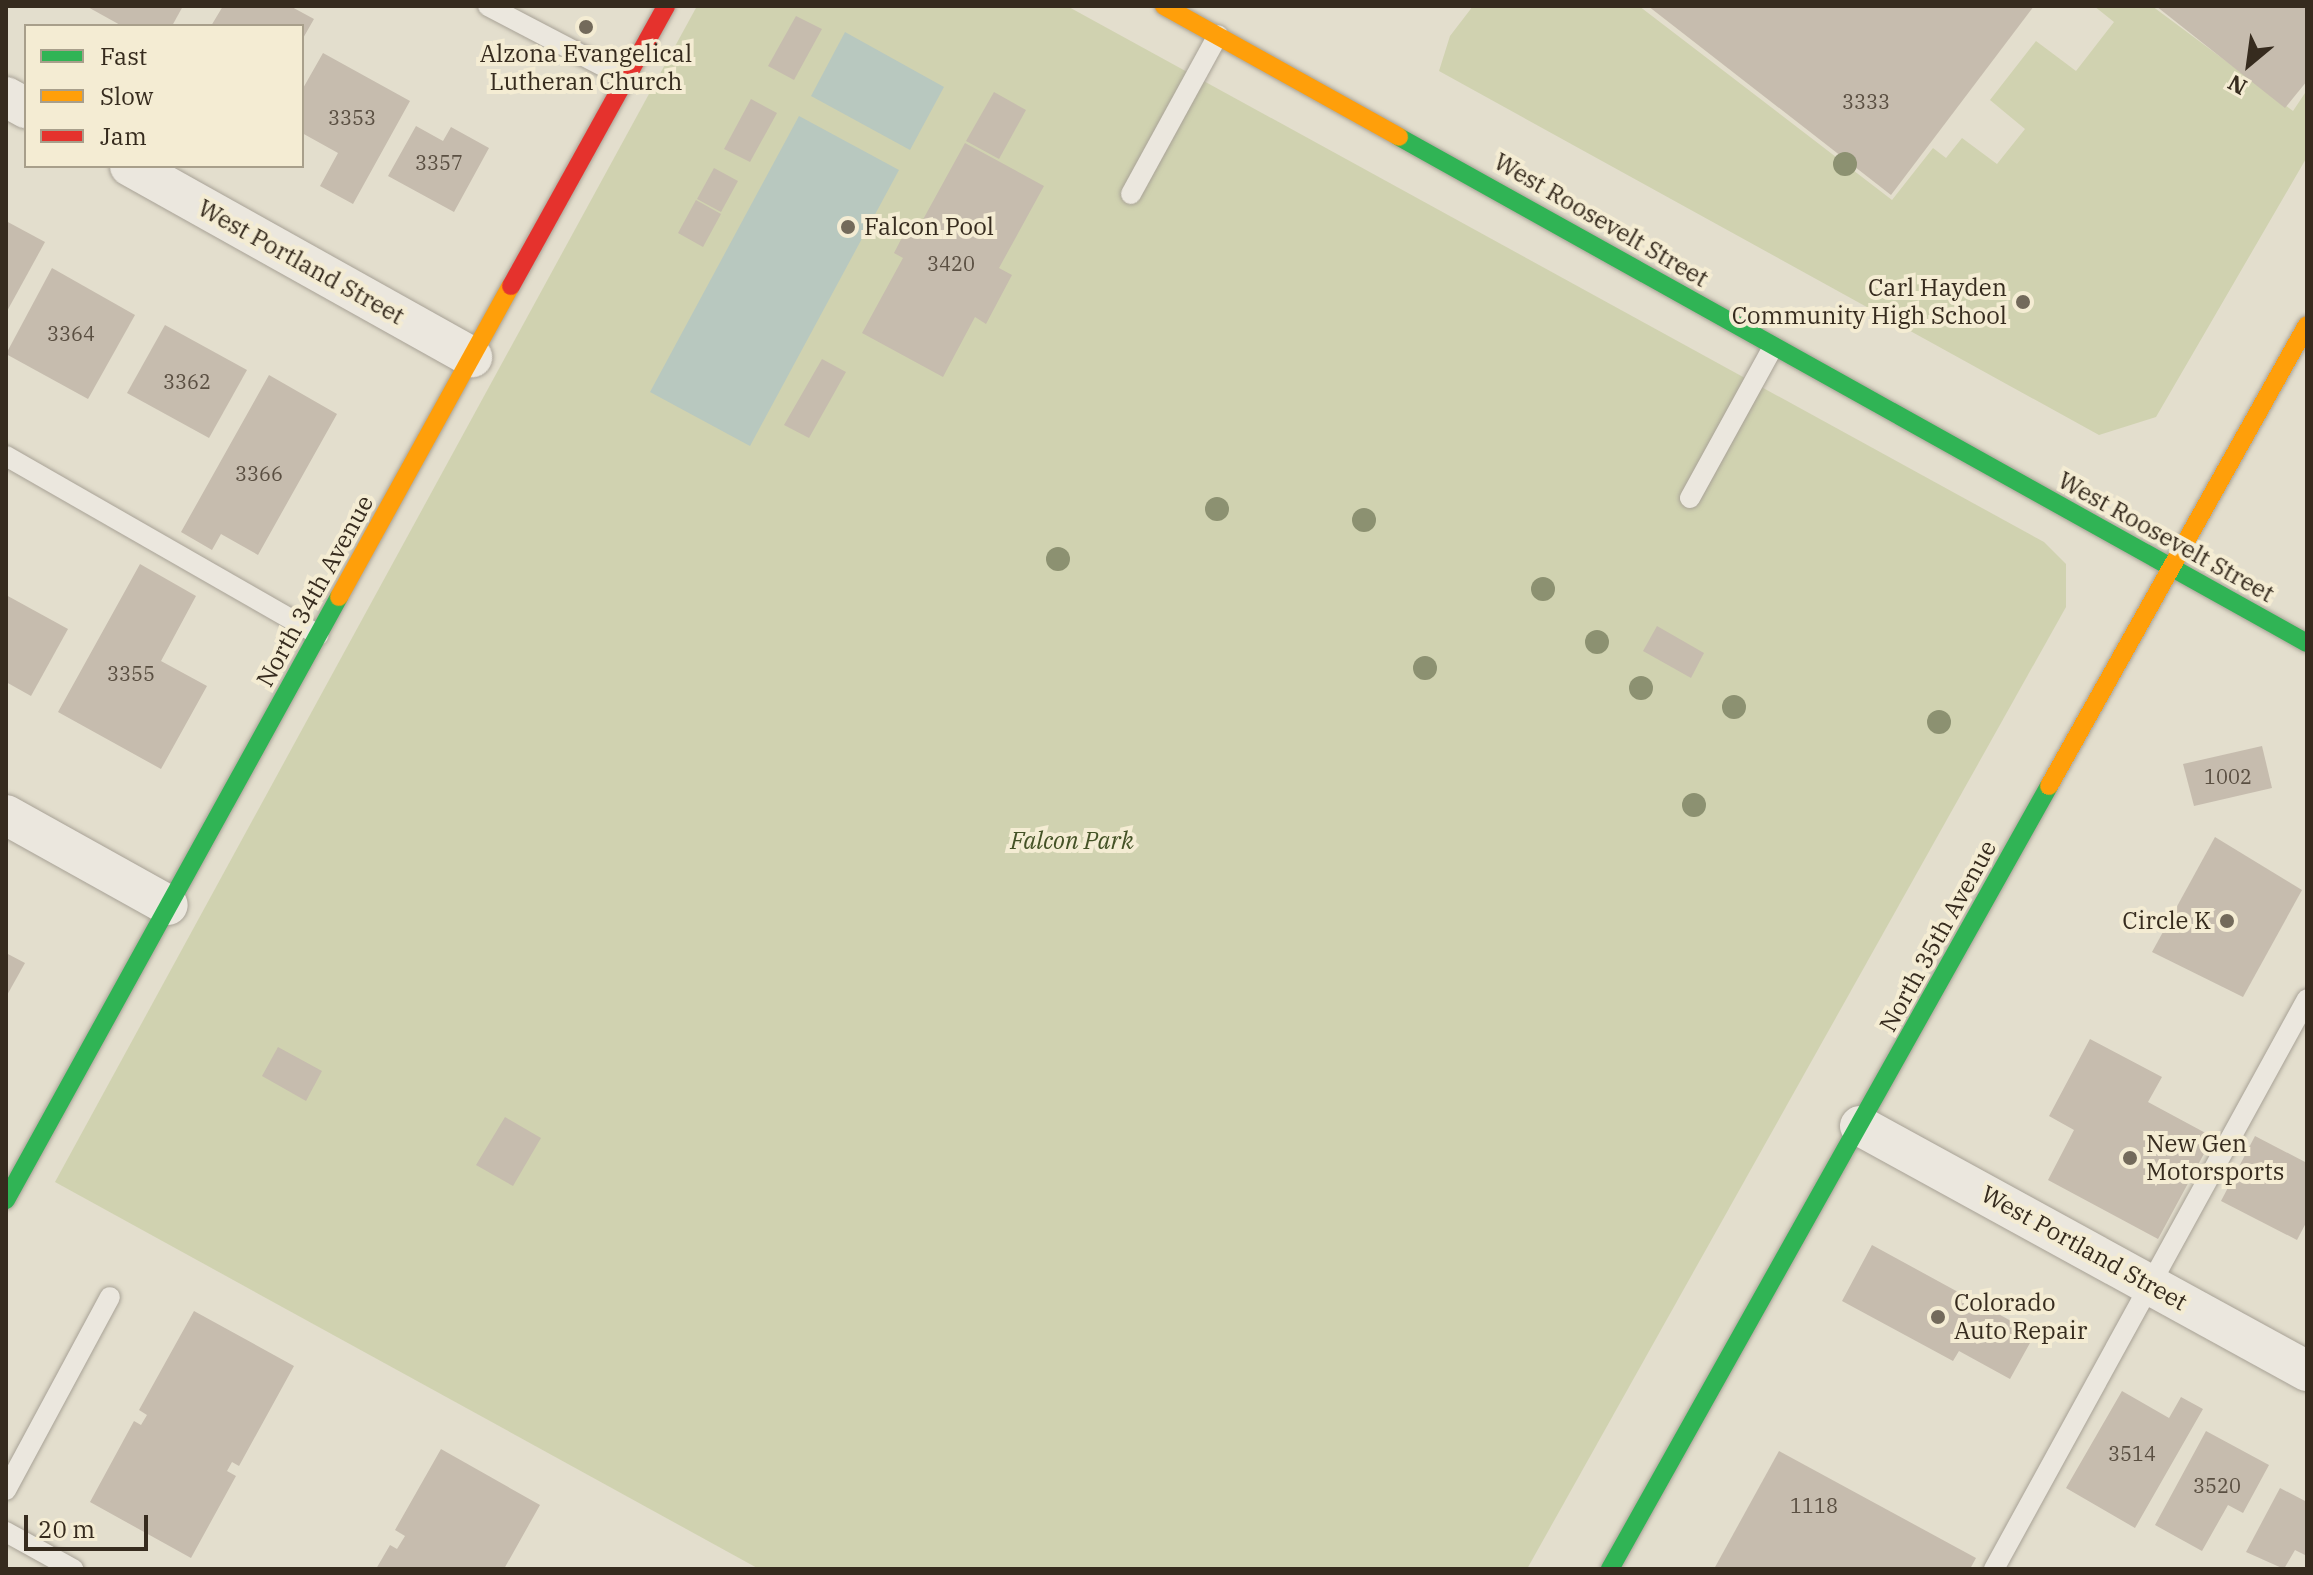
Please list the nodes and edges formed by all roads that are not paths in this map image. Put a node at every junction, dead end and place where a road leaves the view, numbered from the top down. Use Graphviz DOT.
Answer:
graph roads {
  1 [pos="488,6"];
  2 [pos="666,6"];
  3 [pos="1164,6"];
  4 [pos="1218,35"];
  5 [pos="626,78"];
  6 [pos="6,97"];
  7 [pos="24,107"];
  8 [pos="134,168"];
  9 [pos="1131,194"];
  10 [pos="2307,325"];
  11 [pos="1773,347"];
  12 [pos="472,357"];
  13 [pos="6,456"];
  14 [pos="1690,498"];
  15 [pos="2172,567"];
  16 [pos="318,635"];
  17 [pos="2307,643"];
  18 [pos="6,815"];
  19 [pos="168,905"];
  20 [pos="2305,1008"];
  21 [pos="1860,1126"];
  22 [pos="13,1170"];
  23 [pos="6,1200"];
  24 [pos="2152,1284"];
  25 [pos="110,1297"];
  26 [pos="2307,1371"];
  27 [pos="6,1490"];
  28 [pos="6,1532"];
  29 [pos="73,1569"];
  30 [pos="1610,1569"];
  31 [pos="1994,1569"];
  1 -- 5 [label="lane"];
  2 -- 5 [label="street, North 34th Avenue"];
  3 -- 4 [label="street, West Roosevelt Street"];
  4 -- 9 [label="lane"];
  4 -- 11 [label="street, West Roosevelt Street"];
  5 -- 12 [label="street, North 34th Avenue"];
  6 -- 7 [label="street"];
  8 -- 12 [label="street, West Portland Street"];
  10 -- 15 [label="street, North 35th Avenue"];
  11 -- 14 [label="lane"];
  11 -- 15 [label="street, West Roosevelt Street"];
  12 -- 16 [label="street, North 34th Avenue"];
  13 -- 16 [label="lane"];
  15 -- 17 [label="street, West Roosevelt Street"];
  15 -- 21 [label="street, North 35th Avenue"];
  16 -- 19 [label="street, North 34th Avenue"];
  18 -- 19 [label="street"];
  19 -- 22 [label="street, North 34th Avenue"];
  20 -- 24 [label="lane"];
  21 -- 24 [label="street, West Portland Street"];
  21 -- 30 [label="street, North 35th Avenue"];
  22 -- 23 [label="street, North 34th Avenue"];
  24 -- 26 [label="street, West Portland Street"];
  24 -- 31 [label="lane"];
  25 -- 27 [label="lane"];
  28 -- 29 [label="lane"];
}
